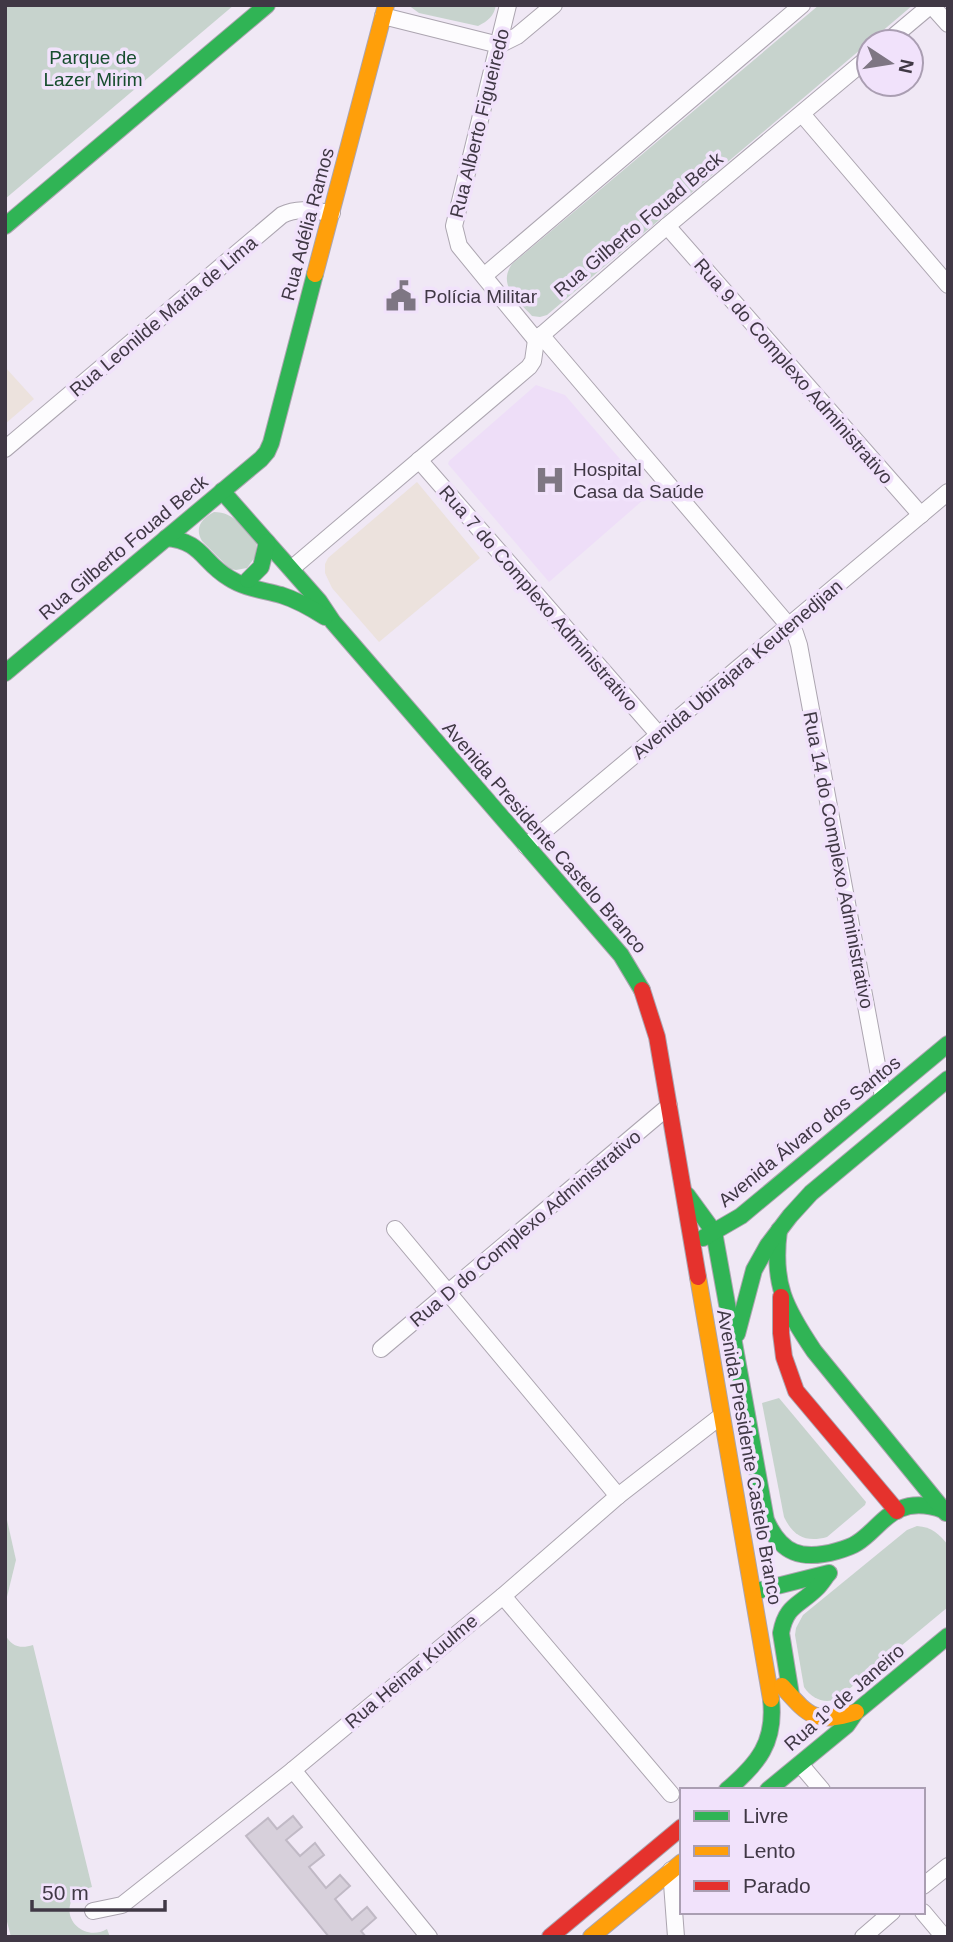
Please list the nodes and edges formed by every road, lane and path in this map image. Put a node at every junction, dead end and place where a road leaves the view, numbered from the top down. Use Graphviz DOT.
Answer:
graph roads {
  1 [pos="267,5"];
  2 [pos="509,5"];
  3 [pos="554,5"];
  4 [pos="803,5"];
  5 [pos="931,5"];
  6 [pos="385,11"];
  7 [pos="948,24"];
  8 [pos="904,28"];
  9 [pos="499,45"];
  10 [pos="855,69"];
  11 [pos="802,114"];
  12 [pos="332,213"];
  13 [pos="5,226"];
  14 [pos="667,226"];
  15 [pos="485,275"];
  16 [pos="948,285"];
  17 [pos="539,337"];
  18 [pos="5,449"];
  19 [pos="267,452"];
  20 [pos="419,460"];
  21 [pos="222,491"];
  22 [pos="947,494"];
  23 [pos="921,515"];
  24 [pos="191,518"];
  25 [pos="166,538"];
  26 [pos="267,542"];
  27 [pos="195,545"];
  28 [pos="291,569"];
  29 [pos="230,579"];
  30 [pos="248,580"];
  31 [pos="333,622"];
  32 [pos="789,626"];
  33 [pos="5,673"];
  34 [pos="659,735"];
  35 [pos="526,846"];
  36 [pos="948,1044"];
  37 [pos="948,1079"];
  38 [pos="883,1097"];
  39 [pos="669,1106"];
  40 [pos="683,1190"];
  41 [pos="395,1229"];
  42 [pos="779,1230"];
  43 [pos="714,1232"];
  44 [pos="692,1243"];
  45 [pos="781,1292"];
  46 [pos="449,1293"];
  47 [pos="735,1344"];
  48 [pos="381,1349"];
  49 [pos="721,1416"];
  50 [pos="618,1496"];
  51 [pos="897,1511"];
  52 [pos="946,1512"];
  53 [pos="857,1544"];
  54 [pos="828,1574"];
  55 [pos="753,1592"];
  56 [pos="503,1596"];
  57 [pos="948,1636"];
  58 [pos="766,1669"];
  59 [pos="791,1695"];
  60 [pos="856,1712"];
  61 [pos="772,1731"];
  62 [pos="800,1764"];
  63 [pos="293,1770"];
  64 [pos="729,1788"];
  65 [pos="770,1788"];
  66 [pos="820,1788"];
  67 [pos="671,1794"];
  68 [pos="680,1829"];
  69 [pos="677,1866"];
  70 [pos="948,1866"];
  71 [pos="925,1884"];
  72 [pos="93,1911"];
  73 [pos="890,1914"];
  74 [pos="925,1914"];
  75 [pos="429,1937"];
  76 [pos="550,1937"];
  77 [pos="591,1937"];
  78 [pos="676,1937"];
  79 [pos="863,1937"];
  80 [pos="944,1937"];
  1 -- 13 [label="street"];
  2 -- 9 [label="street, Rua Alberto Figueiredo"];
  3 -- 9 [label="street"];
  4 -- 15 [label="street"];
  5 -- 7 [label="street"];
  5 -- 8 [label="street"];
  6 -- 9 [label="street"];
  6 -- 12 [label="street, Rua Adélia Ramos"];
  9 -- 15 [label="street, Rua Alberto Figueiredo"];
  10 -- 11 [label="street, Rua Gilberto Fouad Beck"];
  11 -- 14 [label="street, Rua Gilberto Fouad Beck"];
  11 -- 16 [label="street"];
  12 -- 18 [label="street, Rua Leonilde Maria de Lima"];
  12 -- 19 [label="street, Rua Adélia Ramos"];
  14 -- 17 [label="street, Rua Gilberto Fouad Beck"];
  14 -- 23 [label="street, Rua 9 do Complexo Administrativo"];
  15 -- 17 [label="street, Rua Alberto Figueiredo"];
  17 -- 20 [label="street, Rua Gilberto Fouad Beck"];
  17 -- 32 [label="street, Rua 14 do Complexo Administrativo"];
  19 -- 21 [label="street, Rua Gilberto Fouad Beck"];
  20 -- 28 [label="street, Rua Gilberto Fouad Beck"];
  20 -- 34 [label="street, Rua 7 do Complexo Administrativo"];
  21 -- 24 [label="street, Rua Gilberto Fouad Beck"];
  21 -- 26 [label="street, Avenida Presidente Castelo Branco"];
  22 -- 23 [label="street, Avenida Ubirajara Keutenedjian"];
  23 -- 32 [label="street, Avenida Ubirajara Keutenedjian"];
  24 -- 25 [label="street, Rua Gilberto Fouad Beck"];
  24 -- 27 [label="street"];
  25 -- 27 [label="street"];
  25 -- 33 [label="street, Rua Gilberto Fouad Beck"];
  26 -- 28 [label="street, Avenida Presidente Castelo Branco"];
  26 -- 30 [label="street"];
  27 -- 29 [label="street, Avenida Presidente Castelo Branco"];
  28 -- 30 [label="street"];
  28 -- 31 [label="street, Avenida Presidente Castelo Branco"];
  29 -- 30 [label="street"];
  29 -- 31 [label="street, Avenida Presidente Castelo Branco"];
  31 -- 35 [label="street, Avenida Presidente Castelo Branco"];
  32 -- 34 [label="street, Avenida Ubirajara Keutenedjian"];
  32 -- 38 [label="street, Rua 14 do Complexo Administrativo"];
  34 -- 35 [label="street, Avenida Ubirajara Keutenedjian"];
  35 -- 39 [label="street, Avenida Presidente Castelo Branco"];
  36 -- 38 [label="street, Avenida Álvaro dos Santos"];
  37 -- 42 [label="street"];
  38 -- 43 [label="street, Avenida Álvaro dos Santos"];
  39 -- 40 [label="street, Avenida Presidente Castelo Branco"];
  39 -- 46 [label="street, Rua D do Complexo Administrativo"];
  40 -- 43 [label="street, Avenida Presidente Castelo Branco"];
  40 -- 44 [label="street, Avenida Presidente Castelo Branco"];
  41 -- 46 [label="street"];
  42 -- 45 [label="street"];
  42 -- 47 [label="street"];
  43 -- 44 [label="street, Avenida Álvaro dos Santos"];
  43 -- 47 [label="street, Avenida Presidente Castelo Branco"];
  44 -- 49 [label="street, Avenida Presidente Castelo Branco"];
  45 -- 51 [label="street"];
  45 -- 52 [label="street"];
  46 -- 48 [label="street, Rua D do Complexo Administrativo"];
  46 -- 50 [label="street"];
  47 -- 53 [label="street, Avenida Presidente Castelo Branco"];
  49 -- 50 [label="street, Rua Heinar Kuulme"];
  49 -- 55 [label="street, Avenida Presidente Castelo Branco"];
  50 -- 56 [label="street, Rua Heinar Kuulme"];
  51 -- 52 [label="street"];
  51 -- 53 [label="street"];
  53 -- 54 [label="street"];
  54 -- 55 [label="street"];
  54 -- 59 [label="street"];
  55 -- 58 [label="street, Avenida Presidente Castelo Branco"];
  56 -- 63 [label="street, Rua Heinar Kuulme"];
  56 -- 67 [label="street"];
  57 -- 60 [label="street, Rua 1º de Janeiro"];
  58 -- 59 [label="street"];
  58 -- 61 [label="street, Avenida Presidente Castelo Branco"];
  59 -- 60 [label="street"];
  60 -- 62 [label="street, Rua 1º de Janeiro"];
  61 -- 64 [label="street, Rua 1º de Janeiro"];
  62 -- 65 [label="street, Rua 1º de Janeiro"];
  62 -- 66 [label="street"];
  63 -- 72 [label="street, Rua Heinar Kuulme"];
  63 -- 75 [label="street"];
  68 -- 76 [label="street"];
  69 -- 77 [label="street"];
  69 -- 78 [label="street"];
  70 -- 71 [label="street"];
  73 -- 79 [label="street"];
  74 -- 80 [label="street"];
}
